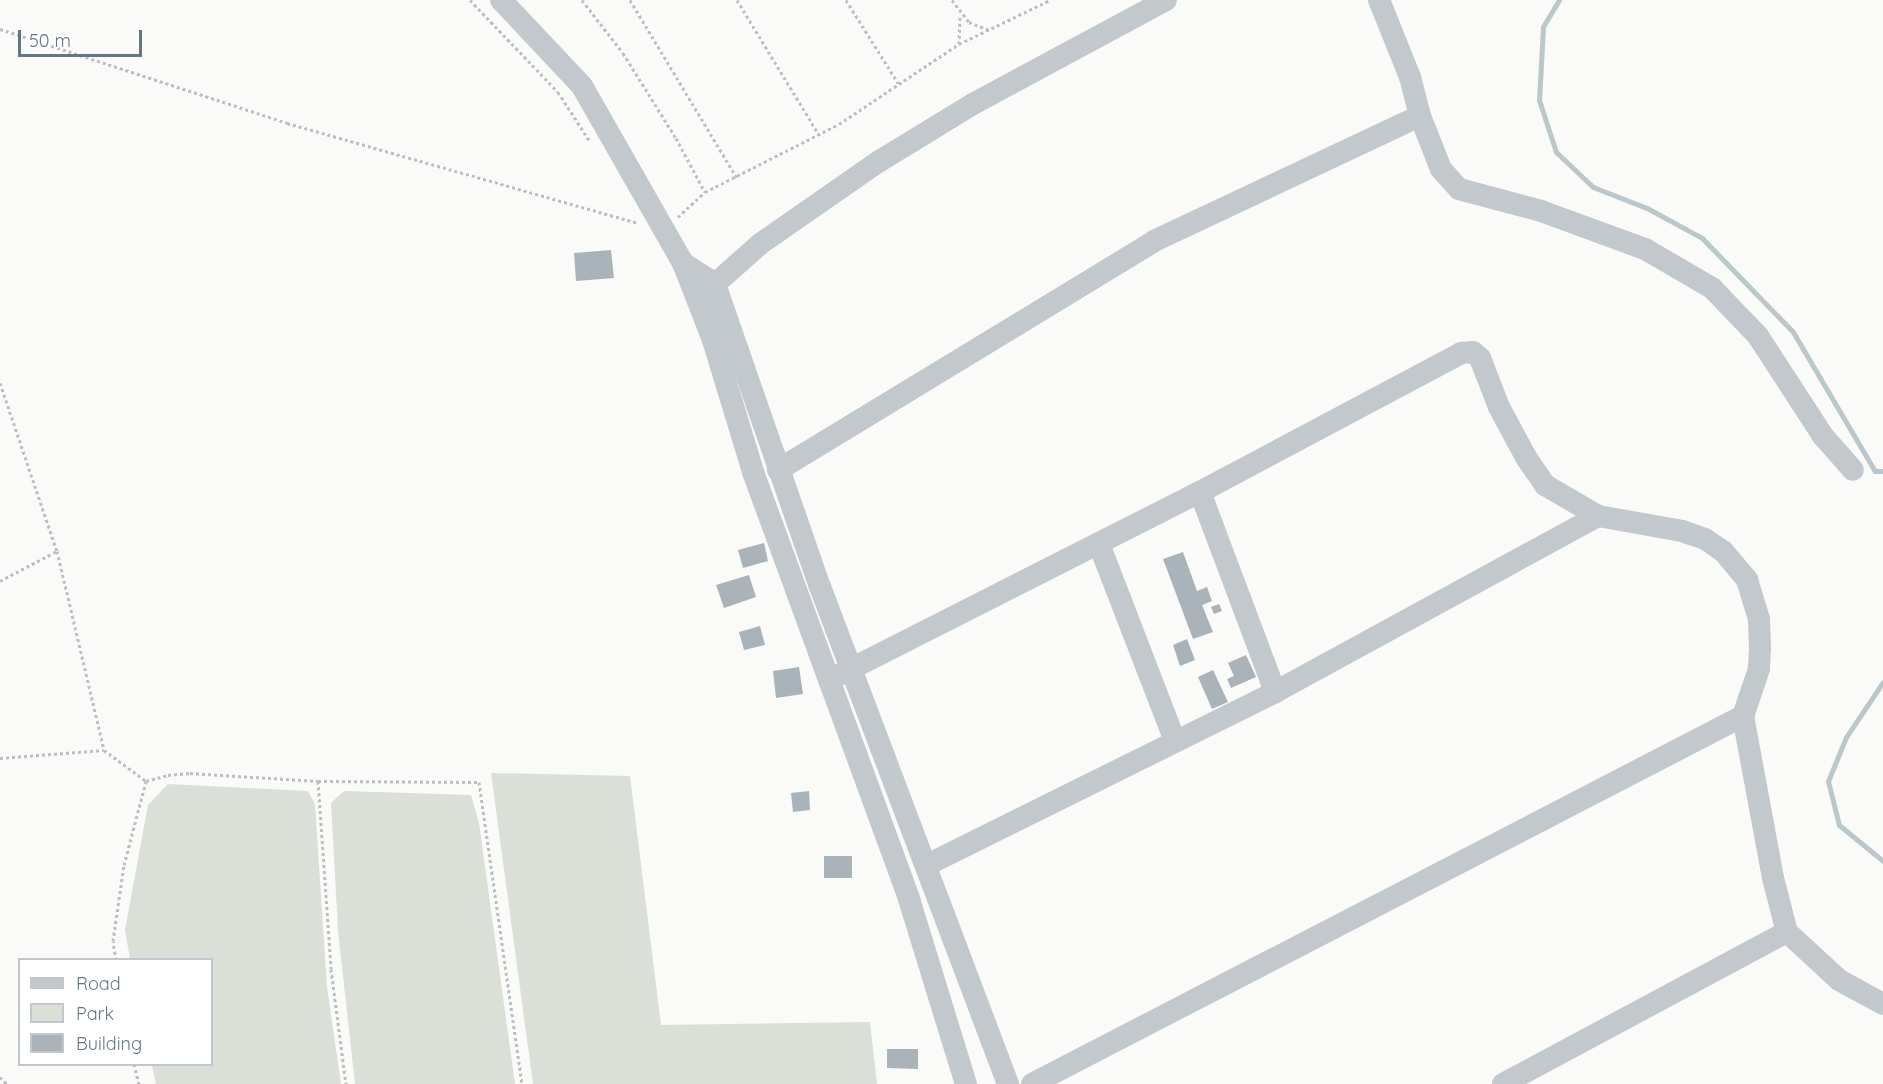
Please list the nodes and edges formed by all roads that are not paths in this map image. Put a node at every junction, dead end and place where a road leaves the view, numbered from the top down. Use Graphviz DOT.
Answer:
graph roads {
  1 [pos="501,0"];
  2 [pos="1166,0"];
  3 [pos="1379,0"];
  4 [pos="1420,116"];
  5 [pos="683,263"];
  6 [pos="715,284"];
  7 [pos="778,470"];
  8 [pos="1853,470"];
  9 [pos="1200,492"];
  10 [pos="1598,516"];
  11 [pos="1099,544"];
  12 [pos="851,669"];
  13 [pos="829,680"];
  14 [pos="1275,692"];
  15 [pos="1743,716"];
  16 [pos="1175,741"];
  17 [pos="927,865"];
  18 [pos="1788,932"];
  19 [pos="1883,1004"];
  20 [pos="966,1084"];
  21 [pos="1008,1084"];
  22 [pos="1032,1084"];
  23 [pos="1503,1084"];
  1 -- 5 [label="street"];
  2 -- 6 [label="street"];
  3 -- 4 [label="street"];
  4 -- 7 [label="street"];
  4 -- 8 [label="street"];
  5 -- 6 [label="street"];
  5 -- 13 [label="street"];
  6 -- 7 [label="street"];
  7 -- 12 [label="street"];
  9 -- 10 [label="street"];
  9 -- 11 [label="street"];
  9 -- 14 [label="street"];
  10 -- 14 [label="street"];
  10 -- 15 [label="street"];
  11 -- 12 [label="street"];
  11 -- 16 [label="street"];
  12 -- 13 [label="street"];
  12 -- 17 [label="street"];
  13 -- 20 [label="street"];
  14 -- 16 [label="street"];
  15 -- 18 [label="street"];
  15 -- 22 [label="street"];
  16 -- 17 [label="street"];
  17 -- 21 [label="street"];
  18 -- 19 [label="street"];
  18 -- 23 [label="street"];
}
